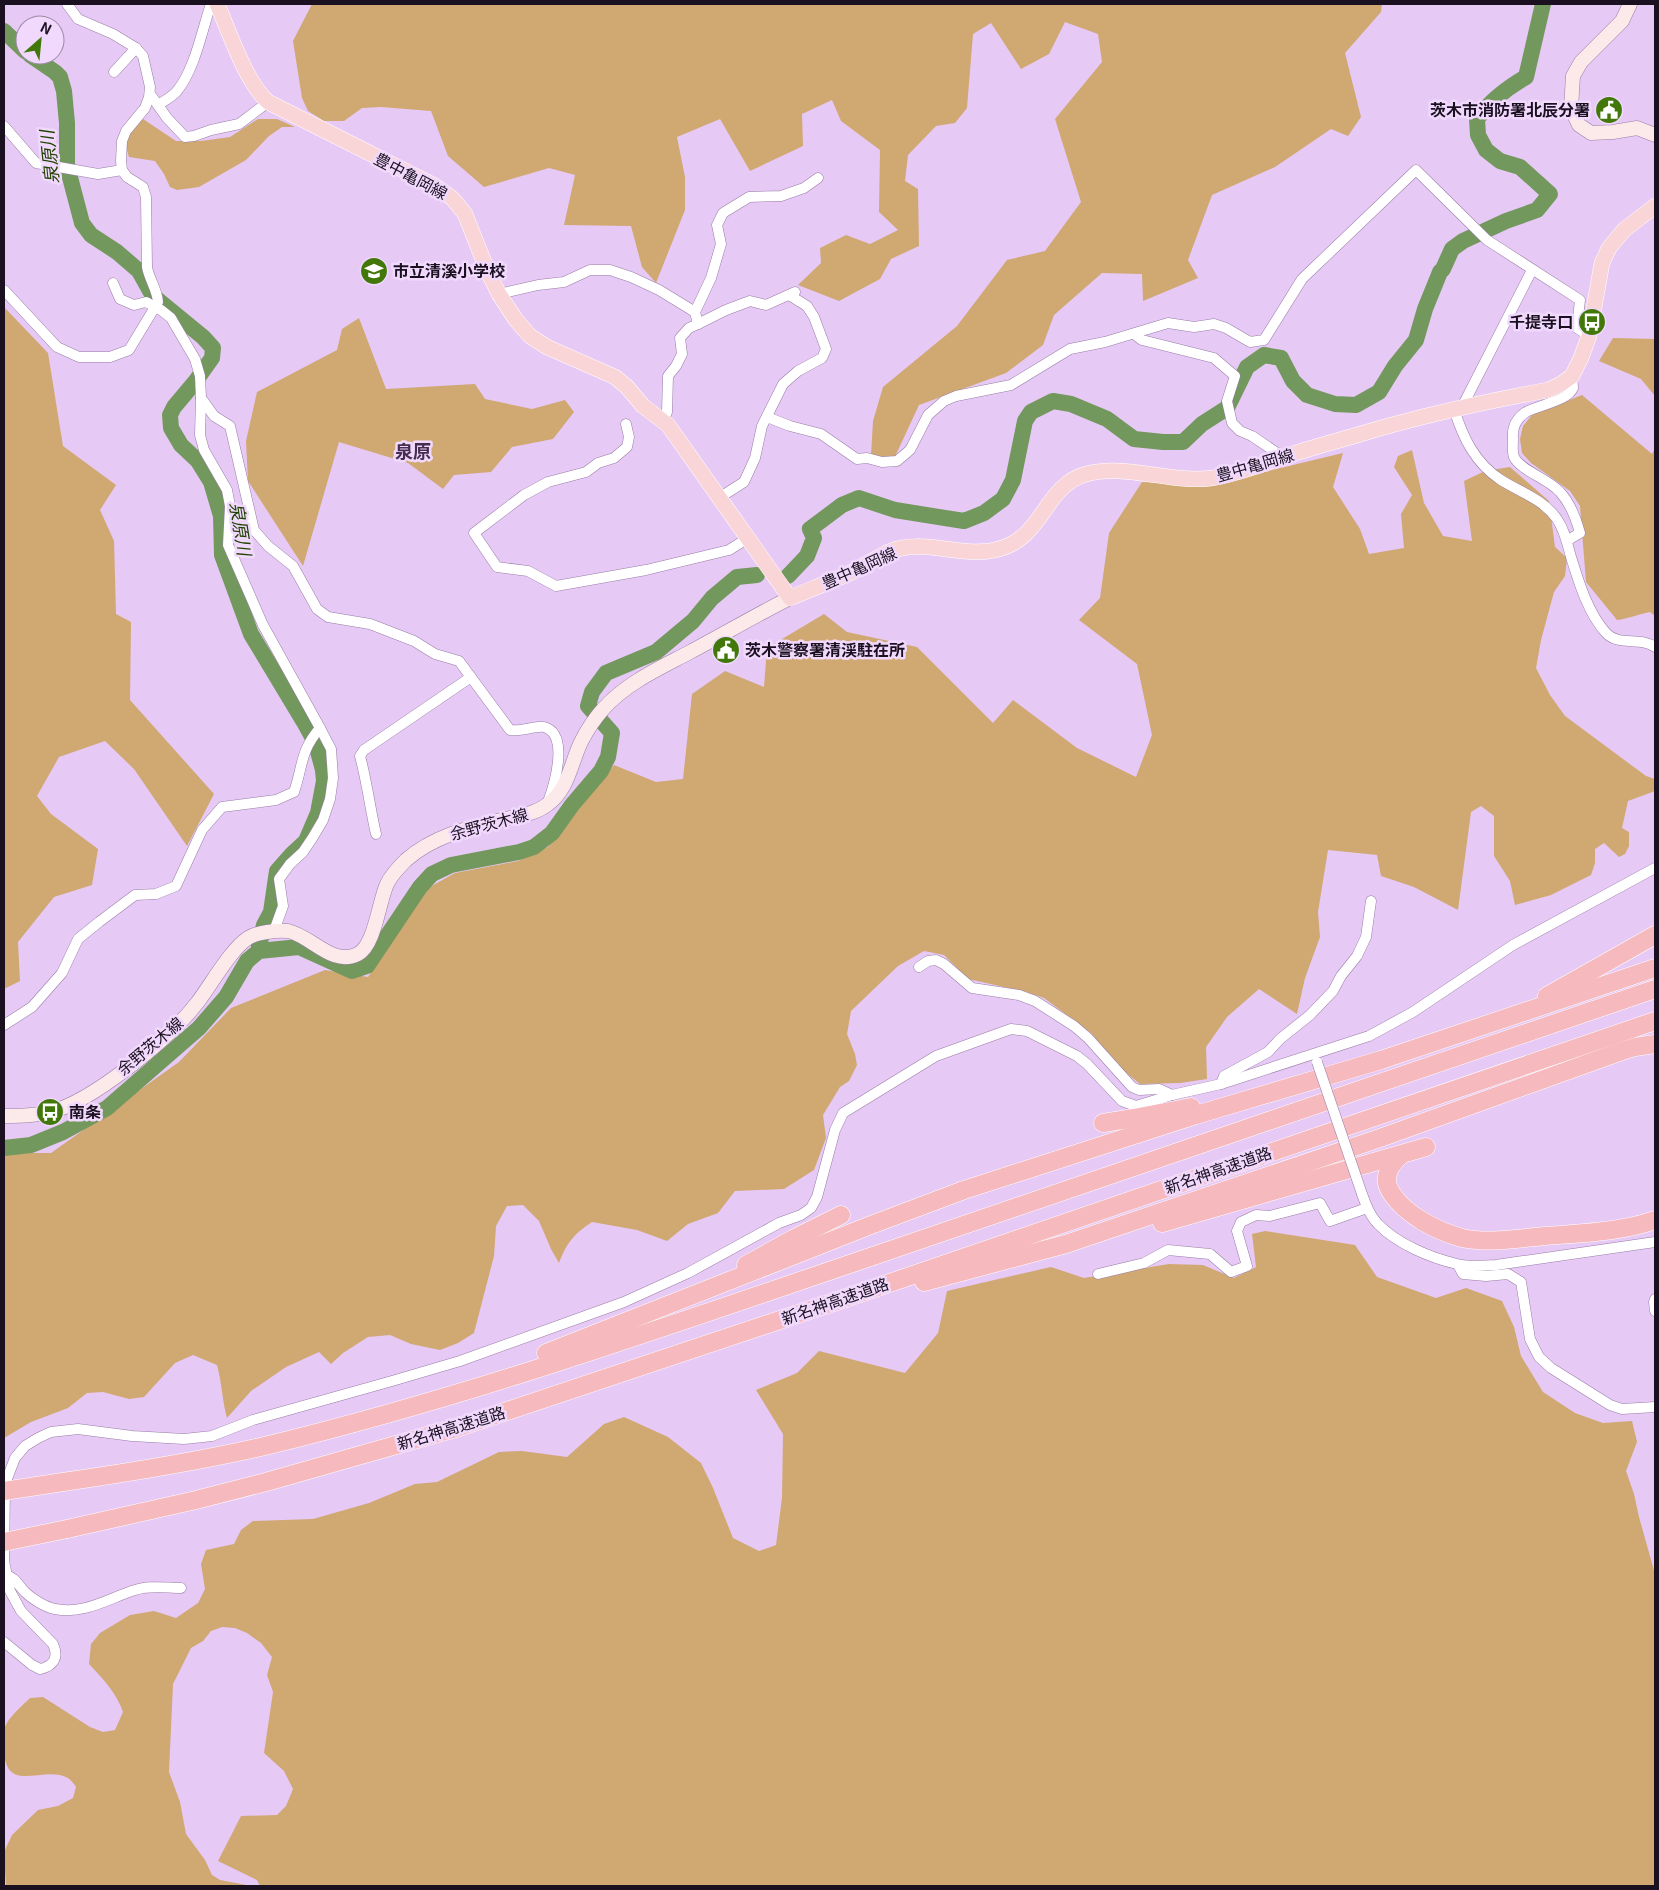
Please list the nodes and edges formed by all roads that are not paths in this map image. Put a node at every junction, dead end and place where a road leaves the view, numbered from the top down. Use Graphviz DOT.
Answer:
graph roads {
  1 [pos="67,4"];
  2 [pos="211,4"];
  3 [pos="217,4"];
  4 [pos="1630,4"];
  5 [pos="136,48"];
  6 [pos="114,72"];
  7 [pos="150,94"];
  8 [pos="268,102"];
  9 [pos="158,105"];
  10 [pos="4,126"];
  11 [pos="1655,135"];
  12 [pos="122,170"];
  13 [pos="818,178"];
  14 [pos="1654,203"];
  15 [pos="1532,270"];
  16 [pos="113,282"];
  17 [pos="4,290"];
  18 [pos="499,294"];
  19 [pos="156,307"];
  20 [pos="695,312"];
  21 [pos="698,324"];
  22 [pos="1134,334"];
  23 [pos="1589,336"];
  24 [pos="1572,376"];
  25 [pos="201,398"];
  26 [pos="1458,408"];
  27 [pos="767,417"];
  28 [pos="663,421"];
  29 [pos="626,424"];
  30 [pos="1283,457"];
  31 [pos="719,498"];
  32 [pos="748,538"];
  33 [pos="1568,540"];
  34 [pos="790,598"];
  35 [pos="1655,647"];
  36 [pos="470,677"];
  37 [pos="320,728"];
  38 [pos="547,805"];
  39 [pos="376,834"];
  40 [pos="1655,868"];
  41 [pos="1371,901"];
  42 [pos="267,932"];
  43 [pos="1655,935"];
  44 [pos="919,967"];
  45 [pos="1655,968"];
  46 [pos="1655,989"];
  47 [pos="1655,1021"];
  48 [pos="1487,1024"];
  49 [pos="4,1025"];
  50 [pos="1655,1044"];
  51 [pos="1316,1058"];
  52 [pos="1221,1084"];
  53 [pos="1286,1088"];
  54 [pos="1172,1095"];
  55 [pos="4,1116"];
  56 [pos="1103,1123"];
  57 [pos="1426,1147"];
  58 [pos="1401,1155"];
  59 [pos="1367,1208"];
  60 [pos="841,1215"];
  61 [pos="1655,1220"];
  62 [pos="1655,1242"];
  63 [pos="1066,1244"];
  64 [pos="1458,1265"];
  65 [pos="1098,1274"];
  66 [pos="1655,1299"];
  67 [pos="840,1300"];
  68 [pos="670,1306"];
  69 [pos="1655,1311"];
  70 [pos="1655,1408"];
  71 [pos="268,1445"];
  72 [pos="4,1491"];
  73 [pos="4,1542"];
  74 [pos="6,1575"];
  75 [pos="181,1588"];
  76 [pos="4,1642"];
  1 -- 5 [label="street"];
  2 -- 9 [label="street"];
  3 -- 8 [label="main road, 豊中亀岡線"];
  4 -- 11 [label="main road"];
  5 -- 6 [label="street"];
  5 -- 7 [label="street"];
  7 -- 9 [label="street"];
  7 -- 12 [label="street"];
  8 -- 9 [label="street"];
  8 -- 18 [label="main road, 豊中亀岡線"];
  10 -- 12 [label="street"];
  12 -- 19 [label="street"];
  13 -- 20 [label="street"];
  14 -- 23 [label="main road"];
  15 -- 22 [label="street"];
  15 -- 23 [label="street"];
  15 -- 26 [label="street"];
  16 -- 19 [label="street"];
  17 -- 19 [label="street"];
  18 -- 20 [label="street"];
  18 -- 28 [label="main road, 豊中亀岡線"];
  19 -- 25 [label="street"];
  20 -- 21 [label="street"];
  21 -- 27 [label="street"];
  21 -- 28 [label="street"];
  22 -- 27 [label="street"];
  22 -- 30 [label="street"];
  23 -- 24 [label="main road"];
  24 -- 26 [label="main road, 豊中亀岡線"];
  24 -- 33 [label="street"];
  25 -- 36 [label="street"];
  25 -- 37 [label="street"];
  26 -- 30 [label="main road, 豊中亀岡線"];
  26 -- 33 [label="street"];
  27 -- 31 [label="street"];
  28 -- 31 [label="main road, 豊中亀岡線"];
  29 -- 32 [label="street"];
  30 -- 34 [label="main road, 豊中亀岡線"];
  31 -- 32 [label="main road, 豊中亀岡線"];
  32 -- 34 [label="main road, 豊中亀岡線"];
  33 -- 35 [label="street"];
  34 -- 38 [label="main road, 余野茨木線"];
  36 -- 38 [label="street"];
  36 -- 39 [label="street"];
  37 -- 42 [label="street"];
  37 -- 49 [label="street"];
  38 -- 42 [label="main road, 余野茨木線"];
  40 -- 51 [label="street"];
  41 -- 52 [label="street"];
  42 -- 55 [label="main road, 余野茨木線"];
  43 -- 48 [label="highway"];
  44 -- 54 [label="street"];
  45 -- 48 [label="highway"];
  46 -- 71 [label="highway, 新名神高速道路"];
  47 -- 67 [label="highway, 新名神高速道路"];
  48 -- 53 [label="highway"];
  50 -- 63 [label="highway"];
  51 -- 52 [label="street"];
  51 -- 59 [label="street, bridge"];
  52 -- 54 [label="street"];
  53 -- 56 [label="highway"];
  53 -- 68 [label="highway"];
  54 -- 74 [label="street"];
  57 -- 58 [label="highway"];
  58 -- 61 [label="highway"];
  58 -- 63 [label="highway"];
  59 -- 64 [label="street"];
  59 -- 65 [label="street"];
  60 -- 68 [label="highway"];
  62 -- 64 [label="street"];
  63 -- 67 [label="highway"];
  64 -- 70 [label="street"];
  66 -- 69 [label="street"];
  67 -- 73 [label="highway, 新名神高速道路, bridge"];
  68 -- 71 [label="highway"];
  71 -- 72 [label="highway, 新名神高速道路, bridge"];
  74 -- 75 [label="street"];
  74 -- 76 [label="street"];
}
